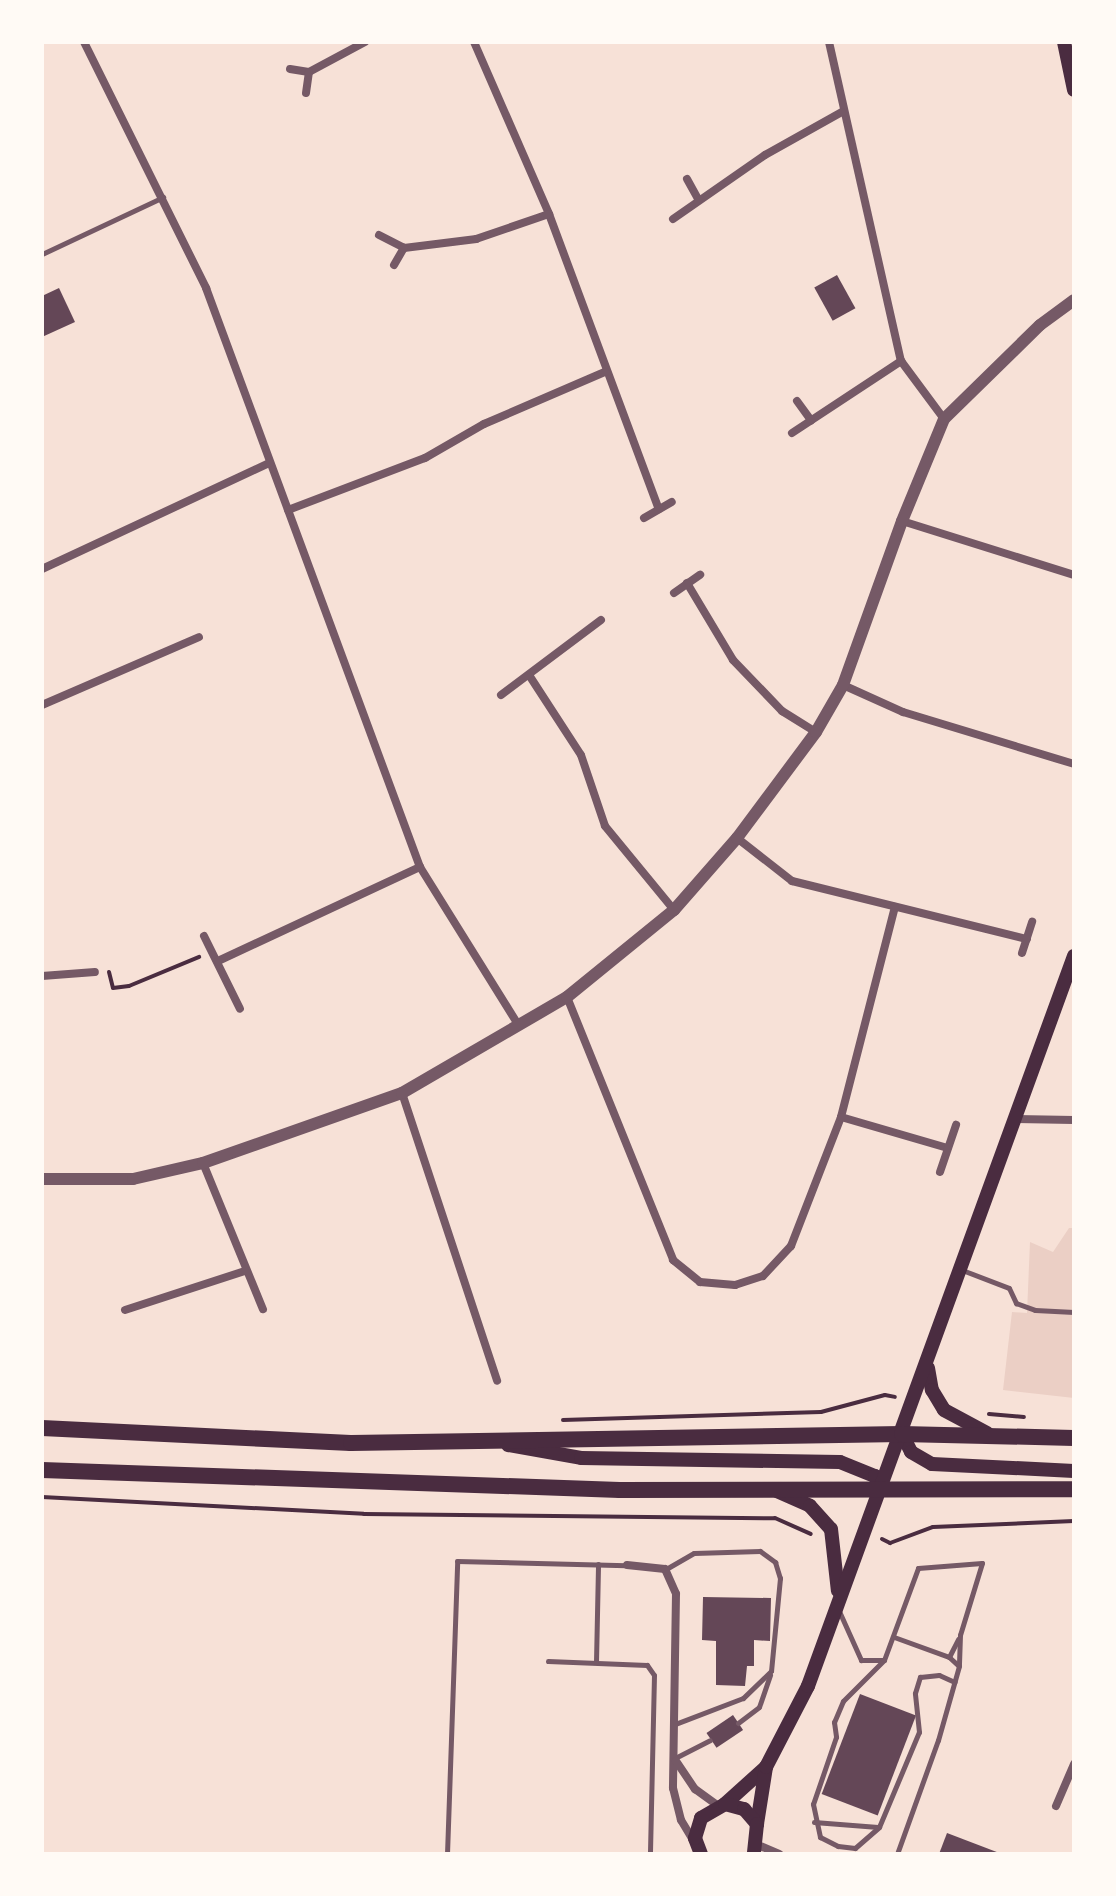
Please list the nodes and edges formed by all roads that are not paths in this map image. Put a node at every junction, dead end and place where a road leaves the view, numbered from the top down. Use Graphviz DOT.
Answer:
graph roads {
  1 [pos="84,42"];
  2 [pos="365,42"];
  3 [pos="474,42"];
  4 [pos="829,42"];
  5 [pos="1064,42"];
  6 [pos="290,69"];
  7 [pos="309,72"];
  8 [pos="1074,90"];
  9 [pos="306,93"];
  10 [pos="842,112"];
  11 [pos="687,179"];
  12 [pos="164,197"];
  13 [pos="698,199"];
  14 [pos="549,214"];
  15 [pos="673,219"];
  16 [pos="379,235"];
  17 [pos="404,248"];
  18 [pos="42,254"];
  19 [pos="394,265"];
  20 [pos="1074,300"];
  21 [pos="901,361"];
  22 [pos="605,372"];
  23 [pos="797,401"];
  24 [pos="944,419"];
  25 [pos="811,420"];
  26 [pos="792,433"];
  27 [pos="269,463"];
  28 [pos="672,502"];
  29 [pos="659,509"];
  30 [pos="288,510"];
  31 [pos="644,518"];
  32 [pos="902,521"];
  33 [pos="42,569"];
  34 [pos="700,575"];
  35 [pos="1074,575"];
  36 [pos="687,583"];
  37 [pos="674,593"];
  38 [pos="601,620"];
  39 [pos="199,637"];
  40 [pos="529,675"];
  41 [pos="843,685"];
  42 [pos="501,695"];
  43 [pos="42,705"];
  44 [pos="816,732"];
  45 [pos="1074,764"];
  46 [pos="737,838"];
  47 [pos="420,867"];
  48 [pos="895,907"];
  49 [pos="674,910"];
  50 [pos="1032,922"];
  51 [pos="204,936"];
  52 [pos="1027,939"];
  53 [pos="1022,953"];
  54 [pos="1074,956"];
  55 [pos="218,961"];
  56 [pos="95,972"];
  57 [pos="42,976"];
  58 [pos="567,997"];
  59 [pos="240,1009"];
  60 [pos="519,1026"];
  61 [pos="402,1093"];
  62 [pos="841,1117"];
  63 [pos="1016,1119"];
  64 [pos="1074,1120"];
  65 [pos="956,1125"];
  66 [pos="948,1148"];
  67 [pos="203,1163"];
  68 [pos="940,1172"];
  69 [pos="42,1179"];
  70 [pos="962,1270"];
  71 [pos="245,1271"];
  72 [pos="263,1309"];
  73 [pos="125,1310"];
  74 [pos="1074,1312"];
  75 [pos="928,1363"];
  76 [pos="497,1381"];
  77 [pos="42,1428"];
  78 [pos="902,1434"];
  79 [pos="999,1435"];
  80 [pos="1074,1438"];
  81 [pos="500,1443"];
  82 [pos="42,1470"];
  83 [pos="1074,1471"];
  84 [pos="1074,1489"];
  85 [pos="777,1491"];
  86 [pos="881,1491"];
  87 [pos="598,1564"];
  88 [pos="627,1565"];
  89 [pos="665,1569"];
  90 [pos="837,1605"];
  91 [pos="960,1635"];
  92 [pos="894,1637"];
  93 [pos="949,1657"];
  94 [pos="884,1660"];
  95 [pos="548,1661"];
  96 [pos="596,1662"];
  97 [pos="959,1666"];
  98 [pos="771,1671"];
  99 [pos="955,1682"];
  100 [pos="738,1723"];
  101 [pos="675,1724"];
  102 [pos="710,1740"];
  103 [pos="675,1759"];
  104 [pos="1074,1764"];
  105 [pos="766,1767"];
  106 [pos="1074,1771"];
  107 [pos="722,1805"];
  108 [pos="1056,1806"];
  109 [pos="814,1822"];
  110 [pos="757,1824"];
  111 [pos="879,1827"];
  112 [pos="756,1850"];
  113 [pos="699,1851"];
  114 [pos="447,1854"];
  115 [pos="650,1854"];
  116 [pos="779,1854"];
  117 [pos="897,1854"];
  1 -- 12 [label="street"];
  2 -- 7 [label="street"];
  3 -- 14 [label="street"];
  4 -- 10 [label="street"];
  5 -- 8 [label="main road"];
  6 -- 7 [label="street"];
  7 -- 9 [label="street"];
  10 -- 13 [label="street"];
  10 -- 21 [label="street"];
  11 -- 13 [label="street"];
  12 -- 18 [label="lane"];
  12 -- 27 [label="street"];
  13 -- 15 [label="street"];
  14 -- 17 [label="street"];
  14 -- 22 [label="street"];
  16 -- 17 [label="street"];
  17 -- 19 [label="street"];
  20 -- 24 [label="street"];
  21 -- 24 [label="street"];
  21 -- 25 [label="street"];
  22 -- 29 [label="street"];
  22 -- 30 [label="street"];
  23 -- 25 [label="street"];
  24 -- 32 [label="street"];
  25 -- 26 [label="street"];
  27 -- 30 [label="street"];
  27 -- 33 [label="street"];
  28 -- 29 [label="street"];
  29 -- 31 [label="street"];
  30 -- 47 [label="street"];
  32 -- 35 [label="street"];
  32 -- 41 [label="street"];
  34 -- 36 [label="street"];
  36 -- 37 [label="street"];
  36 -- 44 [label="street"];
  38 -- 40 [label="street"];
  39 -- 43 [label="street"];
  40 -- 42 [label="street"];
  40 -- 49 [label="street"];
  41 -- 44 [label="street"];
  41 -- 45 [label="street"];
  44 -- 46 [label="street"];
  46 -- 48 [label="street"];
  46 -- 49 [label="street"];
  47 -- 55 [label="street"];
  47 -- 60 [label="street"];
  48 -- 52 [label="street"];
  48 -- 62 [label="street"];
  49 -- 58 [label="street"];
  50 -- 52 [label="street"];
  51 -- 55 [label="street"];
  52 -- 53 [label="street"];
  54 -- 63 [label="main road"];
  55 -- 59 [label="street"];
  56 -- 57 [label="street"];
  58 -- 60 [label="street"];
  58 -- 62 [label="street"];
  60 -- 61 [label="street"];
  61 -- 67 [label="street"];
  61 -- 76 [label="street"];
  62 -- 66 [label="street"];
  63 -- 64 [label="street"];
  63 -- 70 [label="main road"];
  65 -- 66 [label="street"];
  66 -- 68 [label="street"];
  67 -- 69 [label="street"];
  67 -- 71 [label="street"];
  70 -- 74 [label="lane"];
  70 -- 75 [label="main road"];
  71 -- 72 [label="street"];
  71 -- 73 [label="street"];
  75 -- 78 [label="main road"];
  75 -- 79 [label="main road"];
  77 -- 81 [label="highway"];
  78 -- 79 [label="highway"];
  78 -- 81 [label="highway"];
  78 -- 83 [label="main road"];
  78 -- 86 [label="main road"];
  79 -- 80 [label="highway"];
  81 -- 86 [label="main road"];
  82 -- 85 [label="highway"];
  84 -- 86 [label="highway"];
  85 -- 86 [label="highway"];
  85 -- 90 [label="main road"];
  86 -- 90 [label="main road"];
  87 -- 88 [label="lane"];
  87 -- 96 [label="lane"];
  87 -- 114 [label="lane"];
  88 -- 89 [label="street"];
  89 -- 98 [label="lane"];
  89 -- 101 [label="street"];
  90 -- 94 [label="lane"];
  90 -- 105 [label="main road"];
  91 -- 92 [label="lane"];
  91 -- 93 [label="lane"];
  91 -- 97 [label="lane"];
  92 -- 93 [label="lane"];
  92 -- 94 [label="lane"];
  93 -- 97 [label="lane"];
  94 -- 109 [label="lane"];
  95 -- 96 [label="lane"];
  96 -- 115 [label="lane"];
  97 -- 99 [label="lane"];
  98 -- 100 [label="lane"];
  98 -- 101 [label="lane"];
  99 -- 111 [label="lane"];
  99 -- 117 [label="lane"];
  101 -- 103 [label="street"];
  102 -- 103 [label="lane"];
  103 -- 107 [label="street"];
  103 -- 113 [label="street"];
  104 -- 106 [label="street"];
  105 -- 107 [label="main road"];
  105 -- 110 [label="main road"];
  106 -- 108 [label="street"];
  107 -- 110 [label="main road"];
  107 -- 113 [label="main road"];
  109 -- 111 [label="lane"];
  109 -- 111 [label="lane"];
  110 -- 112 [label="main road"];
  112 -- 116 [label="street"];
}
